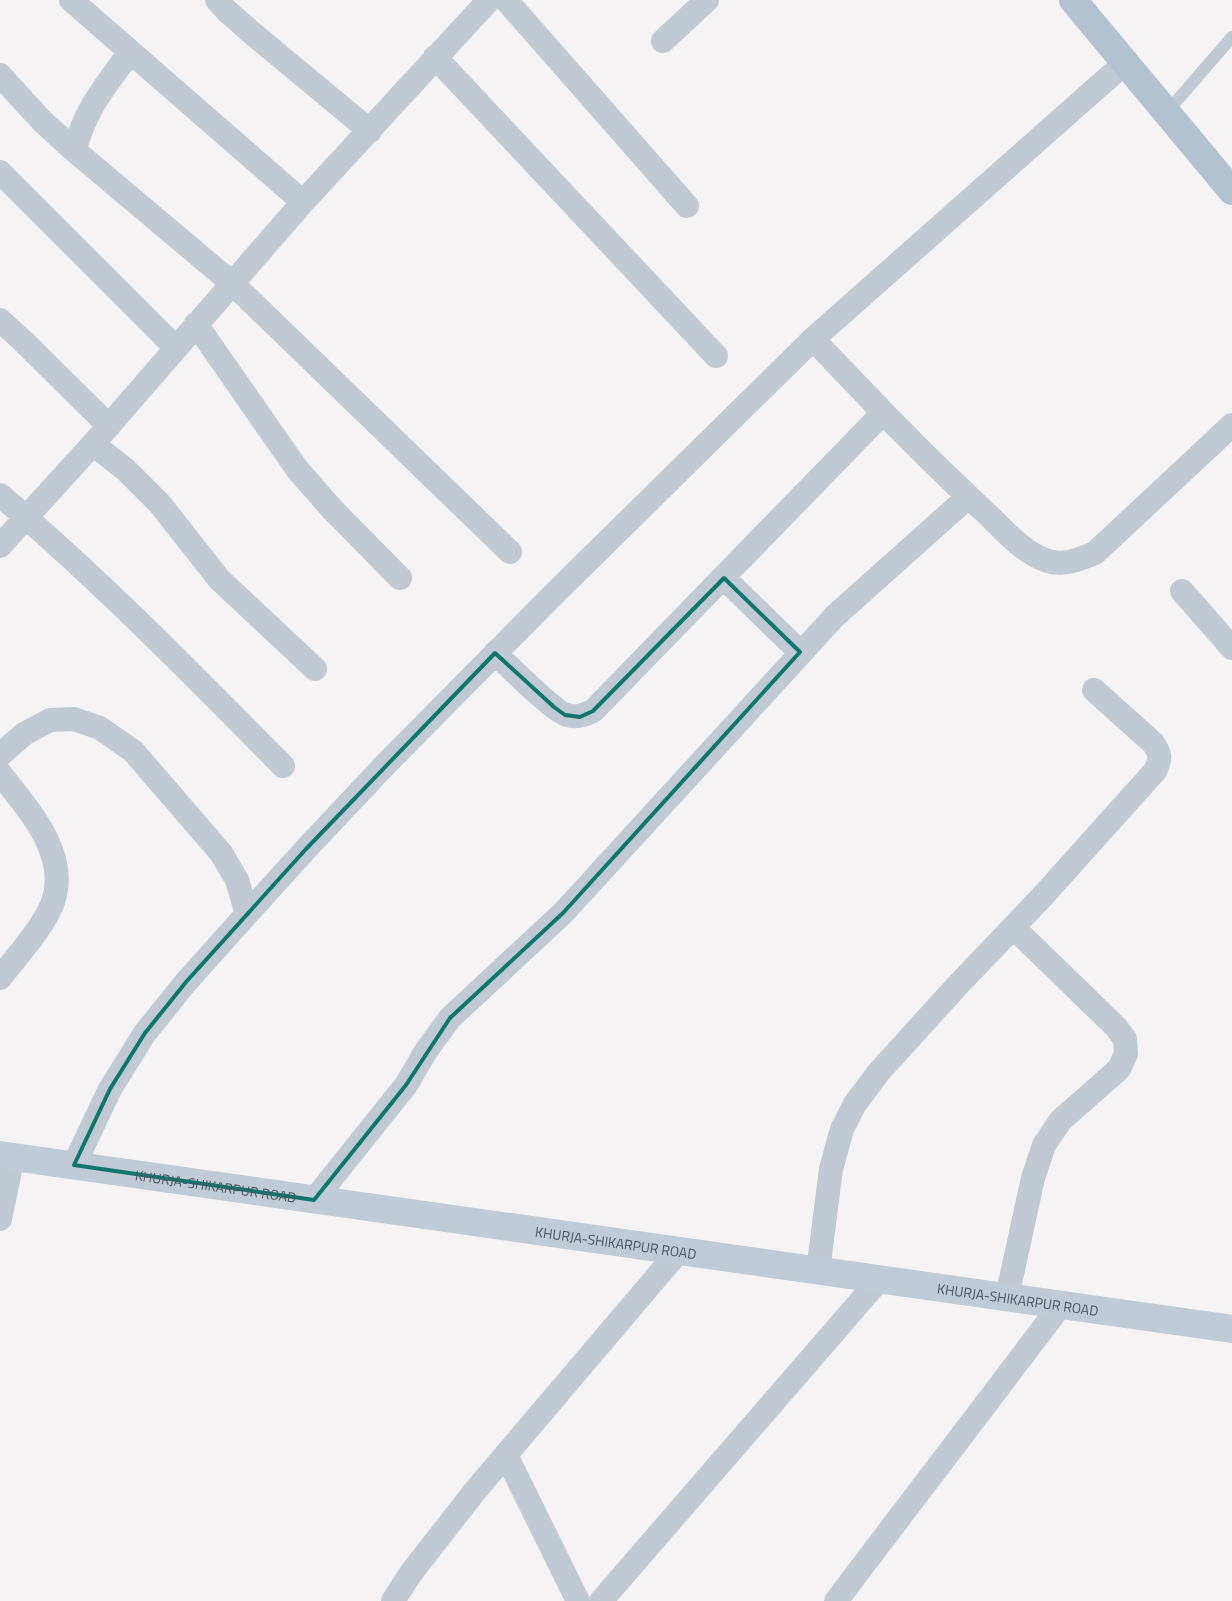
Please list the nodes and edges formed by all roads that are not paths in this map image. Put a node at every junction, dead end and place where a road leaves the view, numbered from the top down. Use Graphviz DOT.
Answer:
graph roads {
  1 [pos="71,0"];
  2 [pos="217,0"];
  3 [pos="489,0"];
  4 [pos="506,0"];
  5 [pos="706,0"];
  6 [pos="1073,0"];
  7 [pos="1232,37"];
  8 [pos="663,41"];
  9 [pos="130,52"];
  10 [pos="435,57"];
  11 [pos="1126,62"];
  12 [pos="0,76"];
  13 [pos="1167,112"];
  14 [pos="370,131"];
  15 [pos="75,151"];
  16 [pos="0,172"];
  17 [pos="1232,191"];
  18 [pos="303,202"];
  19 [pos="687,206"];
  20 [pos="233,284"];
  21 [pos="0,320"];
  22 [pos="196,324"];
  23 [pos="813,339"];
  24 [pos="176,348"];
  25 [pos="716,356"];
  26 [pos="883,413"];
  27 [pos="1232,425"];
  28 [pos="109,426"];
  29 [pos="93,444"];
  30 [pos="0,495"];
  31 [pos="968,497"];
  32 [pos="26,517"];
  33 [pos="0,546"];
  34 [pos="510,552"];
  35 [pos="400,578"];
  36 [pos="724,578"];
  37 [pos="1182,591"];
  38 [pos="1232,648"];
  39 [pos="800,652"];
  40 [pos="495,653"];
  41 [pos="315,669"];
  42 [pos="1094,690"];
  43 [pos="0,755"];
  44 [pos="283,766"];
  45 [pos="0,773"];
  46 [pos="247,914"];
  47 [pos="1013,927"];
  48 [pos="0,978"];
  49 [pos="6,1156"];
  50 [pos="74,1165"];
  51 [pos="314,1200"];
  52 [pos="0,1219"];
  53 [pos="678,1252"];
  54 [pos="818,1271"];
  55 [pos="879,1280"];
  56 [pos="1007,1298"];
  57 [pos="1061,1305"];
  58 [pos="1232,1329"];
  59 [pos="506,1455"];
  60 [pos="393,1601"];
  61 [pos="578,1601"];
  62 [pos="601,1601"];
  63 [pos="836,1601"];
  1 -- 9 [label="street"];
  2 -- 14 [label="street"];
  3 -- 10 [label="street"];
  4 -- 19 [label="street"];
  5 -- 8 [label="street"];
  6 -- 11 [label="main road"];
  7 -- 13 [label="lane"];
  9 -- 15 [label="street"];
  9 -- 18 [label="street"];
  10 -- 14 [label="street"];
  10 -- 25 [label="street"];
  11 -- 13 [label="main road"];
  11 -- 23 [label="street"];
  12 -- 15 [label="street"];
  13 -- 17 [label="main road"];
  14 -- 18 [label="street"];
  15 -- 20 [label="street"];
  16 -- 24 [label="street"];
  18 -- 20 [label="street"];
  20 -- 22 [label="street"];
  20 -- 34 [label="street"];
  21 -- 28 [label="street"];
  22 -- 24 [label="street"];
  22 -- 35 [label="street"];
  23 -- 26 [label="street"];
  23 -- 40 [label="street"];
  24 -- 28 [label="street"];
  26 -- 31 [label="street"];
  26 -- 36 [label="street"];
  27 -- 31 [label="street"];
  28 -- 29 [label="street"];
  29 -- 32 [label="street"];
  29 -- 41 [label="street"];
  30 -- 32 [label="street"];
  31 -- 39 [label="street"];
  32 -- 33 [label="street"];
  32 -- 44 [label="street"];
  36 -- 39 [label="street"];
  36 -- 40 [label="street"];
  37 -- 38 [label="street"];
  39 -- 51 [label="street"];
  40 -- 46 [label="street"];
  42 -- 47 [label="street"];
  43 -- 46 [label="street"];
  45 -- 48 [label="street"];
  46 -- 50 [label="street"];
  47 -- 54 [label="street"];
  47 -- 56 [label="street"];
  49 -- 50 [label="street, KHURJA-SHIKARPUR ROAD"];
  49 -- 52 [label="street"];
  50 -- 51 [label="street, KHURJA-SHIKARPUR ROAD"];
  51 -- 53 [label="street, KHURJA-SHIKARPUR ROAD"];
  53 -- 54 [label="street, KHURJA-SHIKARPUR ROAD"];
  53 -- 59 [label="street"];
  54 -- 55 [label="street, KHURJA-SHIKARPUR ROAD"];
  55 -- 56 [label="street, KHURJA-SHIKARPUR ROAD"];
  55 -- 62 [label="street"];
  56 -- 57 [label="street, KHURJA-SHIKARPUR ROAD"];
  57 -- 58 [label="street, KHURJA-SHIKARPUR ROAD"];
  57 -- 63 [label="street"];
  59 -- 60 [label="street"];
  59 -- 61 [label="street"];
}
